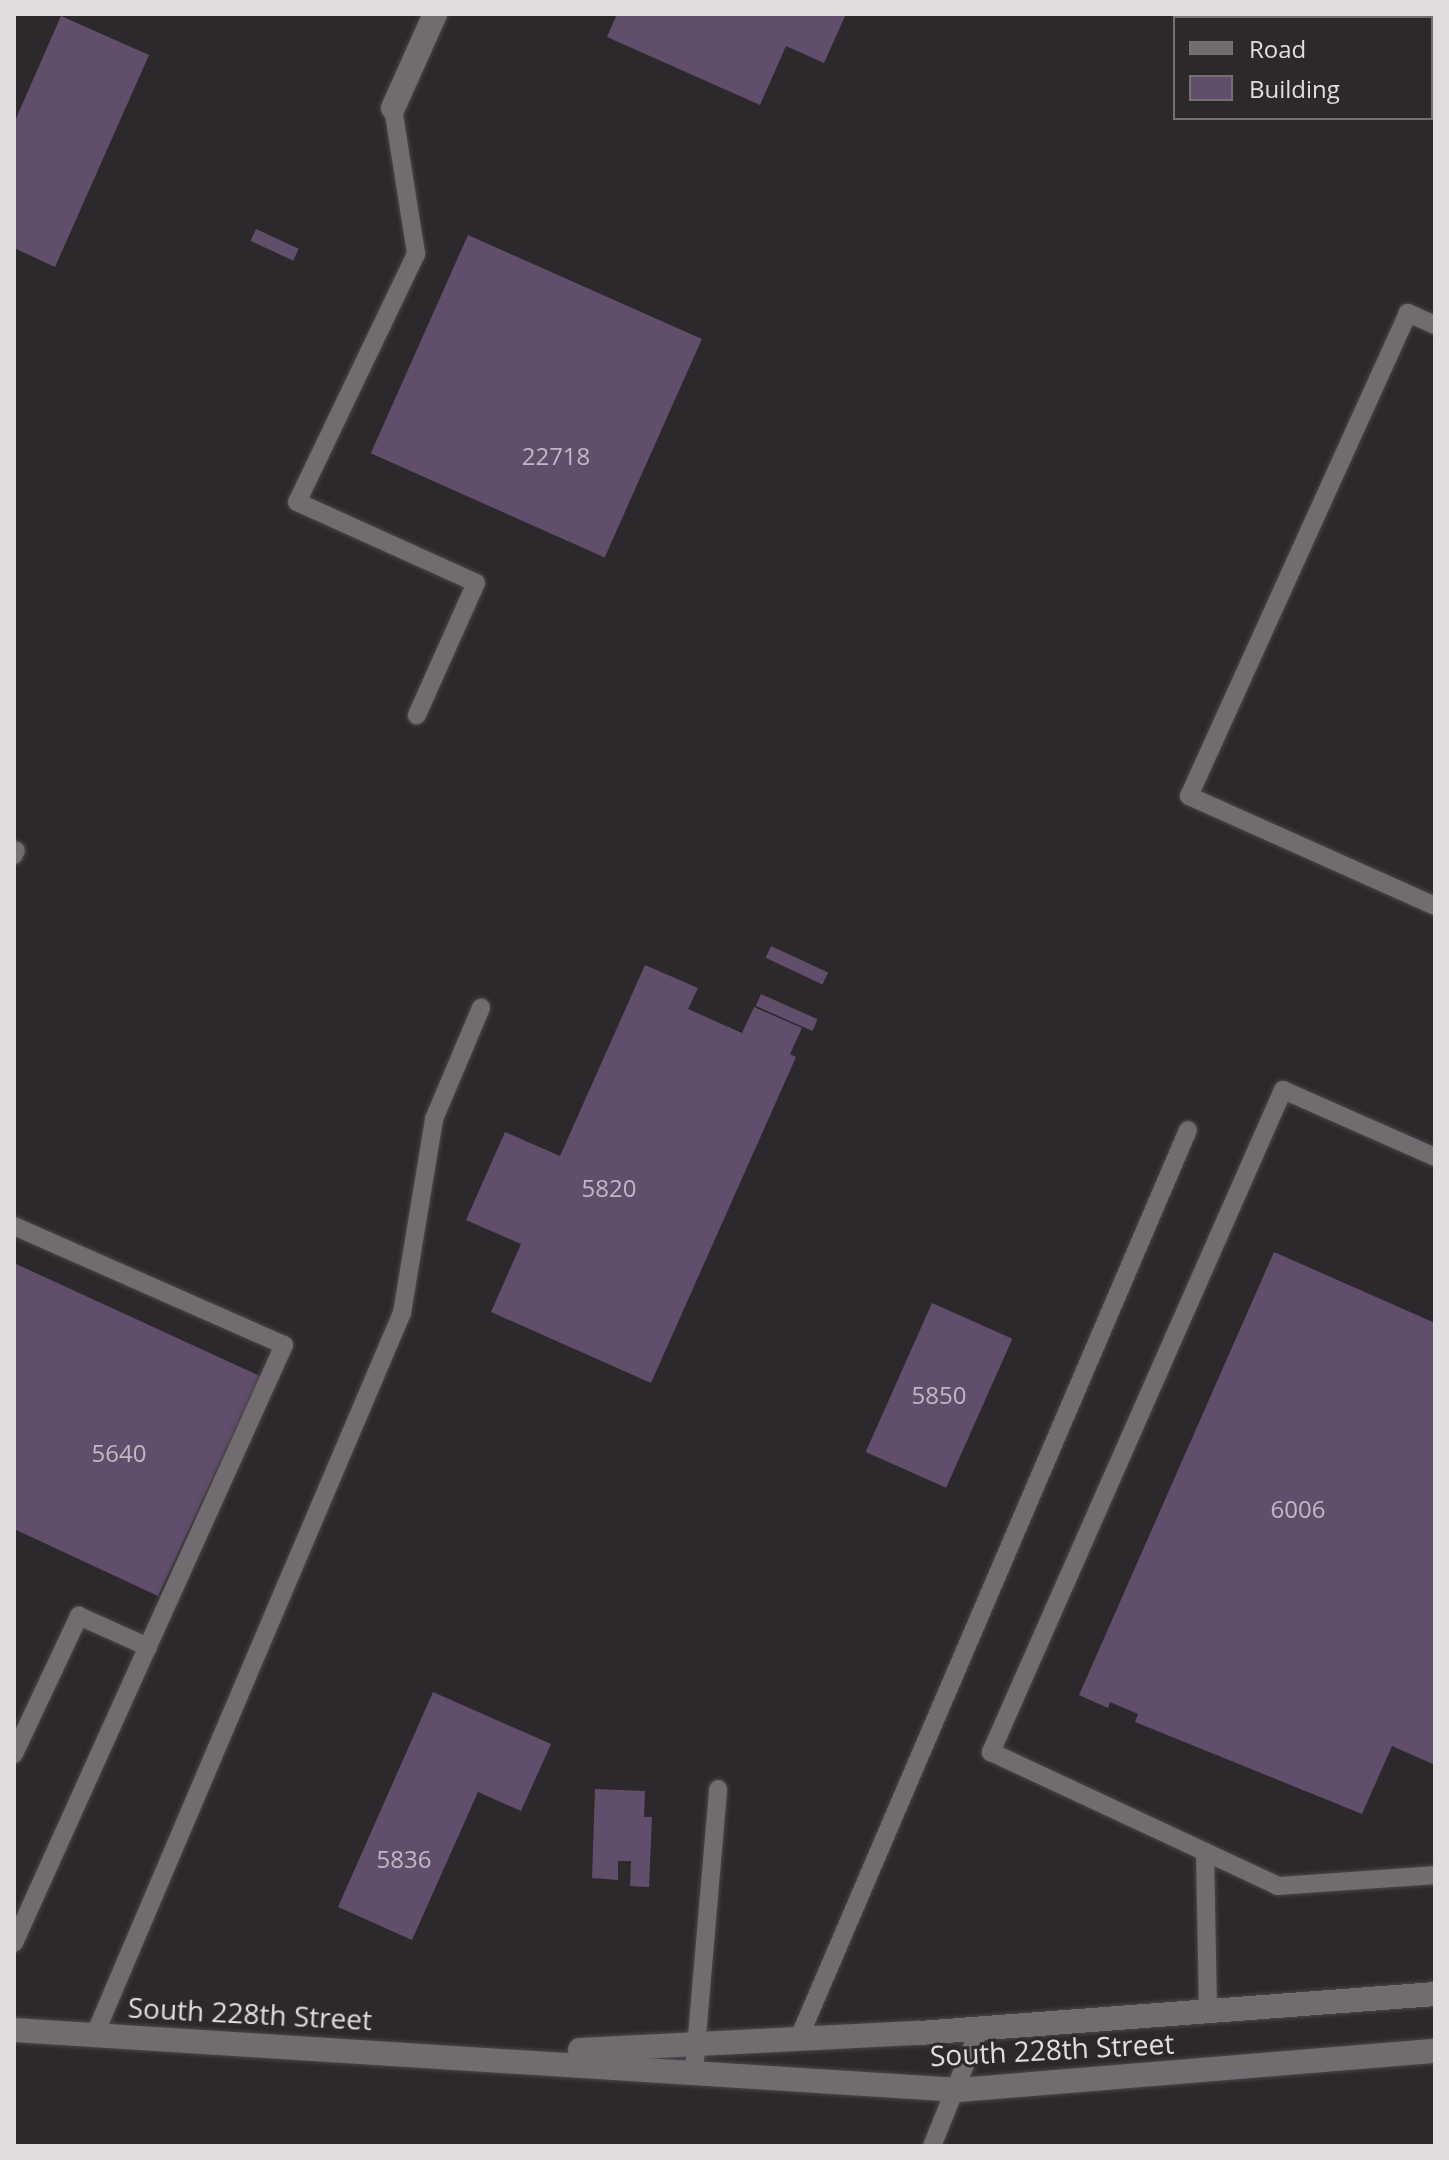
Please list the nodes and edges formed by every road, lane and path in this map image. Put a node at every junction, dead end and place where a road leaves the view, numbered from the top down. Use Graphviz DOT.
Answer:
graph roads {
  1 [pos="435,14"];
  2 [pos="393,108"];
  3 [pos="1435,325"];
  4 [pos="417,715"];
  5 [pos="1435,906"];
  6 [pos="481,1008"];
  7 [pos="1188,1130"];
  8 [pos="1435,1157"];
  9 [pos="14,1226"];
  10 [pos="148,1647"];
  11 [pos="14,1754"];
  12 [pos="718,1789"];
  13 [pos="1205,1852"];
  14 [pos="1435,1875"];
  15 [pos="14,1943"];
  16 [pos="1435,1994"];
  17 [pos="1208,2011"];
  18 [pos="980,2028"];
  19 [pos="14,2030"];
  20 [pos="95,2034"];
  21 [pos="798,2040"];
  22 [pos="695,2044"];
  23 [pos="1435,2051"];
  24 [pos="482,2056"];
  25 [pos="694,2071"];
  26 [pos="959,2090"];
  27 [pos="932,2146"];
  1 -- 2 [label="main road"];
  2 -- 4 [label="lane"];
  3 -- 5 [label="lane"];
  6 -- 20 [label="lane"];
  7 -- 21 [label="lane"];
  8 -- 13 [label="lane"];
  9 -- 10 [label="lane"];
  10 -- 11 [label="lane"];
  10 -- 15 [label="lane"];
  12 -- 22 [label="lane"];
  13 -- 14 [label="lane"];
  13 -- 17 [label="lane"];
  16 -- 17 [label="main road, South 228th Street"];
  17 -- 18 [label="main road, South 228th Street"];
  18 -- 21 [label="main road, South 228th Street"];
  18 -- 26 [label="lane"];
  19 -- 20 [label="main road, South 228th Street"];
  20 -- 24 [label="main road, South 228th Street"];
  21 -- 22 [label="main road, South 228th Street"];
  22 -- 24 [label="main road, South 228th Street"];
  22 -- 25 [label="lane"];
  23 -- 26 [label="main road, South 228th Street"];
  24 -- 25 [label="main road, South 228th Street"];
  25 -- 26 [label="main road, South 228th Street"];
  26 -- 27 [label="lane"];
}
